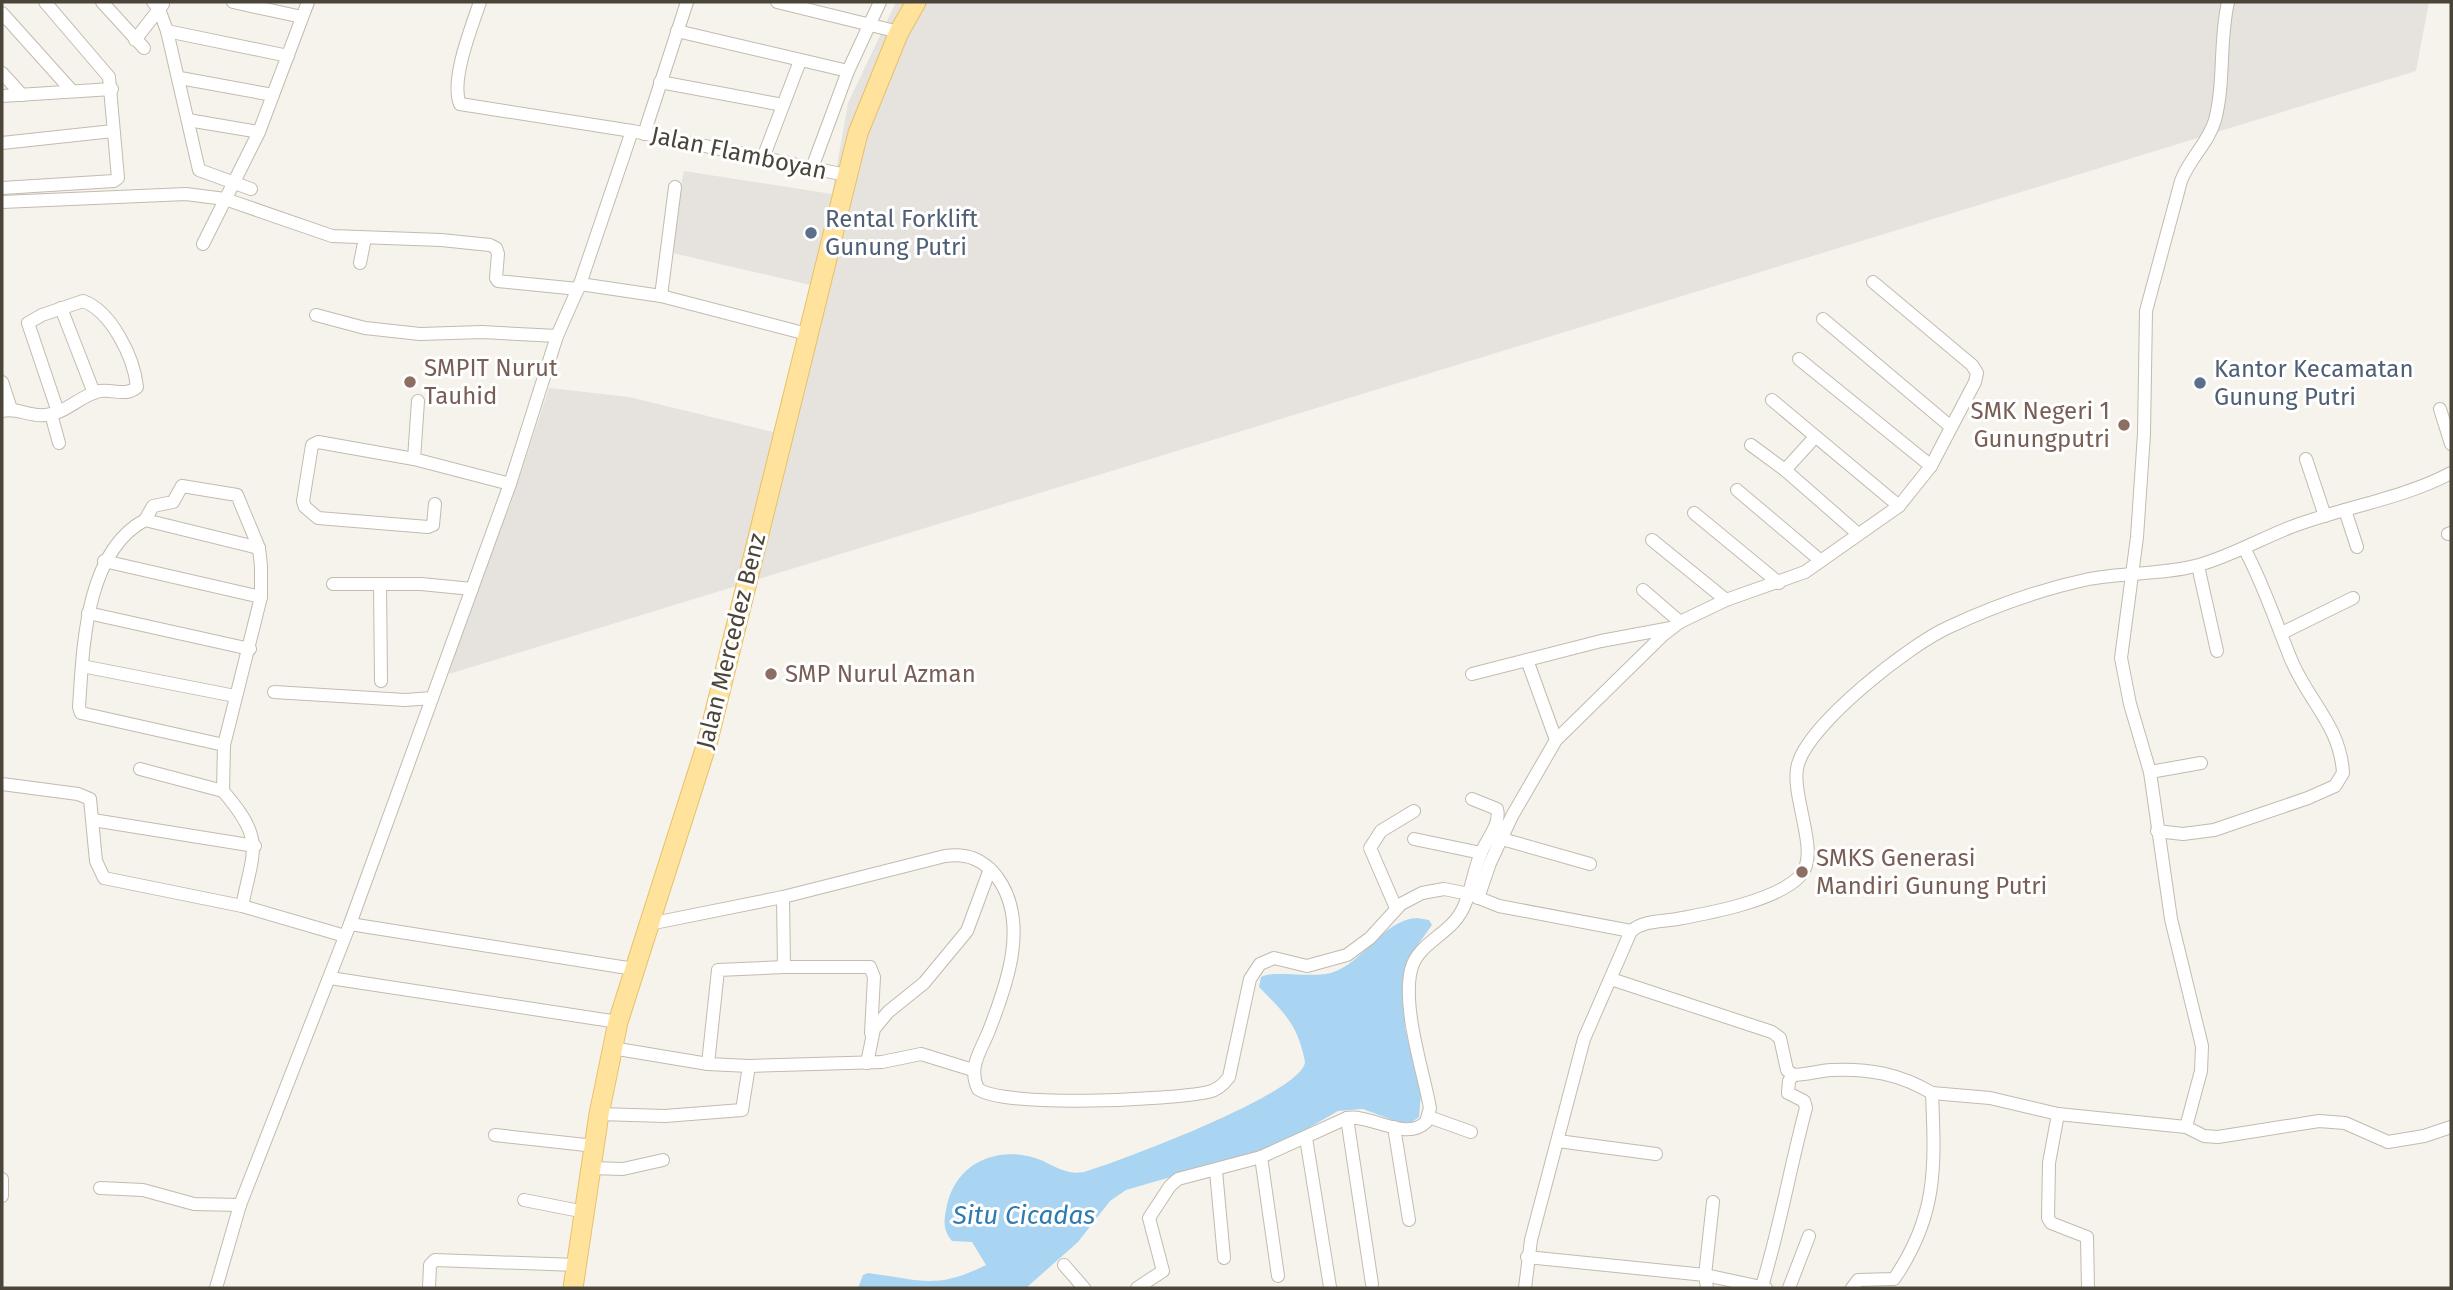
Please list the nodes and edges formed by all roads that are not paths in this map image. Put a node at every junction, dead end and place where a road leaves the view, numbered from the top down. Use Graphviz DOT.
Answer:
graph roads {
  1 [pos="45,2"];
  2 [pos="102,2"];
  3 [pos="233,2"];
  4 [pos="308,2"];
  5 [pos="480,2"];
  6 [pos="687,2"];
  7 [pos="777,2"];
  8 [pos="880,2"];
  9 [pos="916,2"];
  10 [pos="2228,2"];
  11 [pos="159,4"];
  12 [pos="2,13"];
  13 [pos="302,17"];
  14 [pos="871,26"];
  15 [pos="167,31"];
  16 [pos="677,32"];
  17 [pos="899,32"];
  18 [pos="288,56"];
  19 [pos="800,61"];
  20 [pos="848,71"];
  21 [pos="2,73"];
  22 [pos="180,78"];
  23 [pos="660,82"];
  24 [pos="112,89"];
  25 [pos="72,91"];
  26 [pos="22,95"];
  27 [pos="273,95"];
  28 [pos="2,96"];
  29 [pos="783,106"];
  30 [pos="188,120"];
  31 [pos="113,131"];
  32 [pos="259,132"];
  33 [pos="638,133"];
  34 [pos="2,143"];
  35 [pos="763,158"];
  36 [pos="812,168"];
  37 [pos="846,175"];
  38 [pos="235,182"];
  39 [pos="675,187"];
  40 [pos="2,188"];
  41 [pos="251,189"];
  42 [pos="225,199"];
  43 [pos="2,202"];
  44 [pos="365,238"];
  45 [pos="203,244"];
  46 [pos="360,263"];
  47 [pos="1873,282"];
  48 [pos="579,287"];
  49 [pos="661,296"];
  50 [pos="61,307"];
  51 [pos="316,315"];
  52 [pos="1823,319"];
  53 [pos="807,334"];
  54 [pos="557,336"];
  55 [pos="1799,359"];
  56 [pos="2,382"];
  57 [pos="94,393"];
  58 [pos="1772,400"];
  59 [pos="418,401"];
  60 [pos="6,410"];
  61 [pos="2440,410"];
  62 [pos="55,413"];
  63 [pos="1951,427"];
  64 [pos="1815,437"];
  65 [pos="60,443"];
  66 [pos="2451,444"];
  67 [pos="1751,445"];
  68 [pos="2306,458"];
  69 [pos="414,459"];
  70 [pos="1931,467"];
  71 [pos="1785,470"];
  72 [pos="2451,472"];
  73 [pos="510,484"];
  74 [pos="1737,490"];
  75 [pos="435,504"];
  76 [pos="1899,506"];
  77 [pos="2345,510"];
  78 [pos="1694,513"];
  79 [pos="2325,516"];
  80 [pos="145,520"];
  81 [pos="1857,534"];
  82 [pos="1652,540"];
  83 [pos="2357,547"];
  84 [pos="258,548"];
  85 [pos="2244,548"];
  86 [pos="104,561"];
  87 [pos="1821,561"];
  88 [pos="2198,566"];
  89 [pos="2132,573"];
  90 [pos="1779,583"];
  91 [pos="333,584"];
  92 [pos="380,584"];
  93 [pos="472,589"];
  94 [pos="1643,590"];
  95 [pos="261,597"];
  96 [pos="2353,598"];
  97 [pos="1726,600"];
  98 [pos="88,614"];
  99 [pos="1676,625"];
  100 [pos="2282,634"];
  101 [pos="250,649"];
  102 [pos="2217,651"];
  103 [pos="1527,660"];
  104 [pos="82,666"];
  105 [pos="1472,674"];
  106 [pos="381,681"];
  107 [pos="274,692"];
  108 [pos="235,696"];
  109 [pos="432,698"];
  110 [pos="1556,740"];
  111 [pos="224,745"];
  112 [pos="2201,763"];
  113 [pos="140,769"];
  114 [pos="2150,772"];
  115 [pos="2,784"];
  116 [pos="223,791"];
  117 [pos="1472,799"];
  118 [pos="1413,811"];
  119 [pos="93,820"];
  120 [pos="2157,831"];
  121 [pos="1414,839"];
  122 [pos="1502,839"];
  123 [pos="255,846"];
  124 [pos="1481,853"];
  125 [pos="1590,864"];
  126 [pos="990,869"];
  127 [pos="1474,896"];
  128 [pos="783,897"];
  129 [pos="242,906"];
  130 [pos="1396,908"];
  131 [pos="649,924"];
  132 [pos="347,930"];
  133 [pos="1632,931"];
  134 [pos="784,967"];
  135 [pos="634,969"];
  136 [pos="330,978"];
  137 [pos="1611,979"];
  138 [pos="618,1022"];
  139 [pos="871,1035"];
  140 [pos="612,1048"];
  141 [pos="867,1063"];
  142 [pos="708,1064"];
  143 [pos="749,1066"];
  144 [pos="973,1070"];
  145 [pos="1793,1075"];
  146 [pos="1932,1093"];
  147 [pos="599,1114"];
  148 [pos="2059,1114"];
  149 [pos="1429,1117"];
  150 [pos="1347,1118"];
  151 [pos="1394,1127"];
  152 [pos="2186,1127"];
  153 [pos="2451,1127"];
  154 [pos="1471,1132"];
  155 [pos="495,1135"];
  156 [pos="1306,1138"];
  157 [pos="1558,1141"];
  158 [pos="595,1146"];
  159 [pos="1656,1154"];
  160 [pos="1261,1157"];
  161 [pos="663,1160"];
  162 [pos="592,1168"];
  163 [pos="1216,1171"];
  164 [pos="2,1179"];
  165 [pos="100,1188"];
  166 [pos="2,1196"];
  167 [pos="524,1200"];
  168 [pos="1713,1202"];
  169 [pos="240,1205"];
  170 [pos="585,1212"];
  171 [pos="1409,1220"];
  172 [pos="1809,1236"];
  173 [pos="1527,1257"];
  174 [pos="1224,1258"];
  175 [pos="577,1265"];
  176 [pos="1064,1265"];
  177 [pos="1279,1276"];
  178 [pos="1706,1282"];
  179 [pos="1372,1284"];
  180 [pos="1330,1287"];
  181 [pos="1764,1287"];
  182 [pos="216,1288"];
  183 [pos="429,1288"];
  184 [pos="573,1288"];
  185 [pos="1084,1288"];
  186 [pos="1137,1288"];
  187 [pos="1525,1288"];
  188 [pos="1789,1288"];
  189 [pos="1852,1288"];
  190 [pos="2088,1288"];
  1 -- 24 [label="street"];
  2 -- 11 [label="street"];
  3 -- 13 [label="street"];
  4 -- 13 [label="street"];
  5 -- 33 [label="street, Jalan Flamboyan"];
  6 -- 16 [label="street"];
  7 -- 14 [label="street"];
  8 -- 14 [label="street"];
  9 -- 17 [label="main road, Jalan Mercedez Benz"];
  10 -- 89 [label="street"];
  11 -- 15 [label="street"];
  12 -- 25 [label="street"];
  13 -- 18 [label="street"];
  14 -- 17 [label="street"];
  14 -- 20 [label="street"];
  15 -- 18 [label="street"];
  15 -- 22 [label="street"];
  16 -- 19 [label="street"];
  16 -- 23 [label="street"];
  17 -- 37 [label="main road, Jalan Mercedez Benz"];
  18 -- 27 [label="street"];
  19 -- 20 [label="street"];
  19 -- 29 [label="street"];
  20 -- 36 [label="street"];
  21 -- 26 [label="street"];
  22 -- 27 [label="street"];
  22 -- 30 [label="street"];
  23 -- 29 [label="street"];
  23 -- 33 [label="street"];
  24 -- 25 [label="street"];
  24 -- 31 [label="street"];
  25 -- 26 [label="street"];
  26 -- 28 [label="street"];
  27 -- 32 [label="street"];
  29 -- 35 [label="street"];
  30 -- 32 [label="street"];
  30 -- 38 [label="street"];
  31 -- 34 [label="street"];
  31 -- 40 [label="street"];
  32 -- 38 [label="street"];
  33 -- 35 [label="street, Jalan Flamboyan"];
  33 -- 48 [label="street"];
  35 -- 36 [label="street, Jalan Flamboyan"];
  36 -- 37 [label="street, Jalan Flamboyan"];
  37 -- 53 [label="main road, Jalan Mercedez Benz"];
  38 -- 41 [label="street"];
  38 -- 42 [label="street"];
  39 -- 49 [label="street"];
  42 -- 43 [label="street"];
  42 -- 44 [label="street"];
  42 -- 45 [label="street"];
  44 -- 46 [label="street"];
  44 -- 48 [label="street"];
  47 -- 63 [label="street"];
  48 -- 49 [label="street"];
  48 -- 54 [label="street"];
  49 -- 53 [label="street"];
  50 -- 57 [label="street"];
  50 -- 57 [label="street"];
  50 -- 62 [label="street"];
  51 -- 54 [label="street"];
  52 -- 63 [label="street"];
  53 -- 131 [label="main road, Jalan Mercedez Benz"];
  54 -- 73 [label="street"];
  55 -- 70 [label="street"];
  56 -- 60 [label="street"];
  57 -- 62 [label="street"];
  58 -- 64 [label="street"];
  59 -- 69 [label="street"];
  60 -- 62 [label="street"];
  61 -- 66 [label="street"];
  62 -- 65 [label="street"];
  63 -- 70 [label="street"];
  64 -- 71 [label="street"];
  64 -- 76 [label="street"];
  67 -- 71 [label="street"];
  68 -- 79 [label="street"];
  69 -- 73 [label="street"];
  69 -- 75 [label="street"];
  70 -- 76 [label="street"];
  71 -- 81 [label="street"];
  72 -- 77 [label="street"];
  73 -- 93 [label="street"];
  74 -- 87 [label="street"];
  76 -- 81 [label="street"];
  77 -- 79 [label="street"];
  77 -- 83 [label="street"];
  78 -- 90 [label="street"];
  79 -- 85 [label="street"];
  80 -- 84 [label="street"];
  80 -- 84 [label="street"];
  80 -- 86 [label="street"];
  81 -- 87 [label="street"];
  82 -- 97 [label="street"];
  84 -- 95 [label="street"];
  85 -- 88 [label="street"];
  85 -- 100 [label="street"];
  86 -- 95 [label="street"];
  86 -- 98 [label="street"];
  87 -- 90 [label="street"];
  88 -- 89 [label="street"];
  88 -- 102 [label="street"];
  89 -- 114 [label="street"];
  89 -- 133 [label="street"];
  90 -- 97 [label="street"];
  91 -- 92 [label="street"];
  92 -- 93 [label="street"];
  92 -- 106 [label="street"];
  93 -- 109 [label="street"];
  94 -- 99 [label="street"];
  95 -- 101 [label="street"];
  96 -- 100 [label="street"];
  97 -- 99 [label="street"];
  98 -- 101 [label="street"];
  98 -- 104 [label="street"];
  99 -- 103 [label="street"];
  99 -- 110 [label="street"];
  100 -- 120 [label="street"];
  101 -- 108 [label="street"];
  103 -- 105 [label="street"];
  103 -- 110 [label="street"];
  104 -- 108 [label="street"];
  104 -- 111 [label="street"];
  107 -- 109 [label="street"];
  108 -- 111 [label="street"];
  109 -- 132 [label="street"];
  110 -- 122 [label="street"];
  111 -- 116 [label="street"];
  112 -- 114 [label="street"];
  113 -- 116 [label="street"];
  114 -- 120 [label="street"];
  115 -- 119 [label="street"];
  116 -- 123 [label="street"];
  117 -- 124 [label="street"];
  118 -- 130 [label="street"];
  119 -- 123 [label="street"];
  119 -- 129 [label="street"];
  120 -- 152 [label="street"];
  121 -- 124 [label="street"];
  122 -- 125 [label="street"];
  122 -- 127 [label="street"];
  123 -- 129 [label="street"];
  124 -- 127 [label="street"];
  126 -- 128 [label="street"];
  126 -- 139 [label="street"];
  126 -- 144 [label="street"];
  127 -- 130 [label="street"];
  127 -- 133 [label="street"];
  127 -- 149 [label="street"];
  128 -- 131 [label="street"];
  128 -- 134 [label="street"];
  129 -- 132 [label="street"];
  130 -- 144 [label="street"];
  131 -- 135 [label="main road, Jalan Mercedez Benz"];
  132 -- 135 [label="street"];
  132 -- 136 [label="street"];
  133 -- 137 [label="street"];
  134 -- 139 [label="street"];
  134 -- 142 [label="street"];
  135 -- 138 [label="main road, Jalan Mercedez Benz"];
  136 -- 138 [label="street"];
  136 -- 169 [label="street"];
  137 -- 145 [label="street"];
  137 -- 157 [label="street"];
  138 -- 140 [label="main road, Jalan Mercedez Benz"];
  139 -- 141 [label="street"];
  140 -- 142 [label="street"];
  140 -- 147 [label="main road, Jalan Mercedez Benz"];
  141 -- 143 [label="street"];
  141 -- 144 [label="street"];
  142 -- 143 [label="street"];
  143 -- 147 [label="street"];
  145 -- 146 [label="street"];
  145 -- 181 [label="street"];
  146 -- 148 [label="street"];
  146 -- 189 [label="street"];
  147 -- 158 [label="main road, Jalan Mercedez Benz"];
  148 -- 152 [label="street"];
  148 -- 190 [label="street"];
  149 -- 151 [label="street"];
  149 -- 154 [label="street"];
  150 -- 151 [label="street"];
  150 -- 156 [label="street"];
  150 -- 179 [label="street"];
  151 -- 171 [label="street"];
  152 -- 153 [label="street"];
  155 -- 158 [label="street"];
  156 -- 160 [label="street"];
  156 -- 180 [label="street"];
  157 -- 159 [label="street"];
  157 -- 173 [label="street"];
  158 -- 162 [label="main road, Jalan Mercedez Benz"];
  160 -- 163 [label="street"];
  160 -- 177 [label="street"];
  161 -- 162 [label="street"];
  162 -- 170 [label="main road, Jalan Mercedez Benz"];
  163 -- 174 [label="street"];
  163 -- 186 [label="street"];
  164 -- 166 [label="street"];
  165 -- 169 [label="street"];
  167 -- 170 [label="street"];
  168 -- 178 [label="street"];
  169 -- 182 [label="street"];
  170 -- 175 [label="main road, Jalan Mercedez Benz"];
  172 -- 188 [label="street"];
  173 -- 178 [label="street"];
  173 -- 187 [label="street"];
  175 -- 183 [label="street"];
  175 -- 184 [label="main road, Jalan Mercedez Benz"];
  176 -- 185 [label="street"];
  178 -- 181 [label="street"];
}
